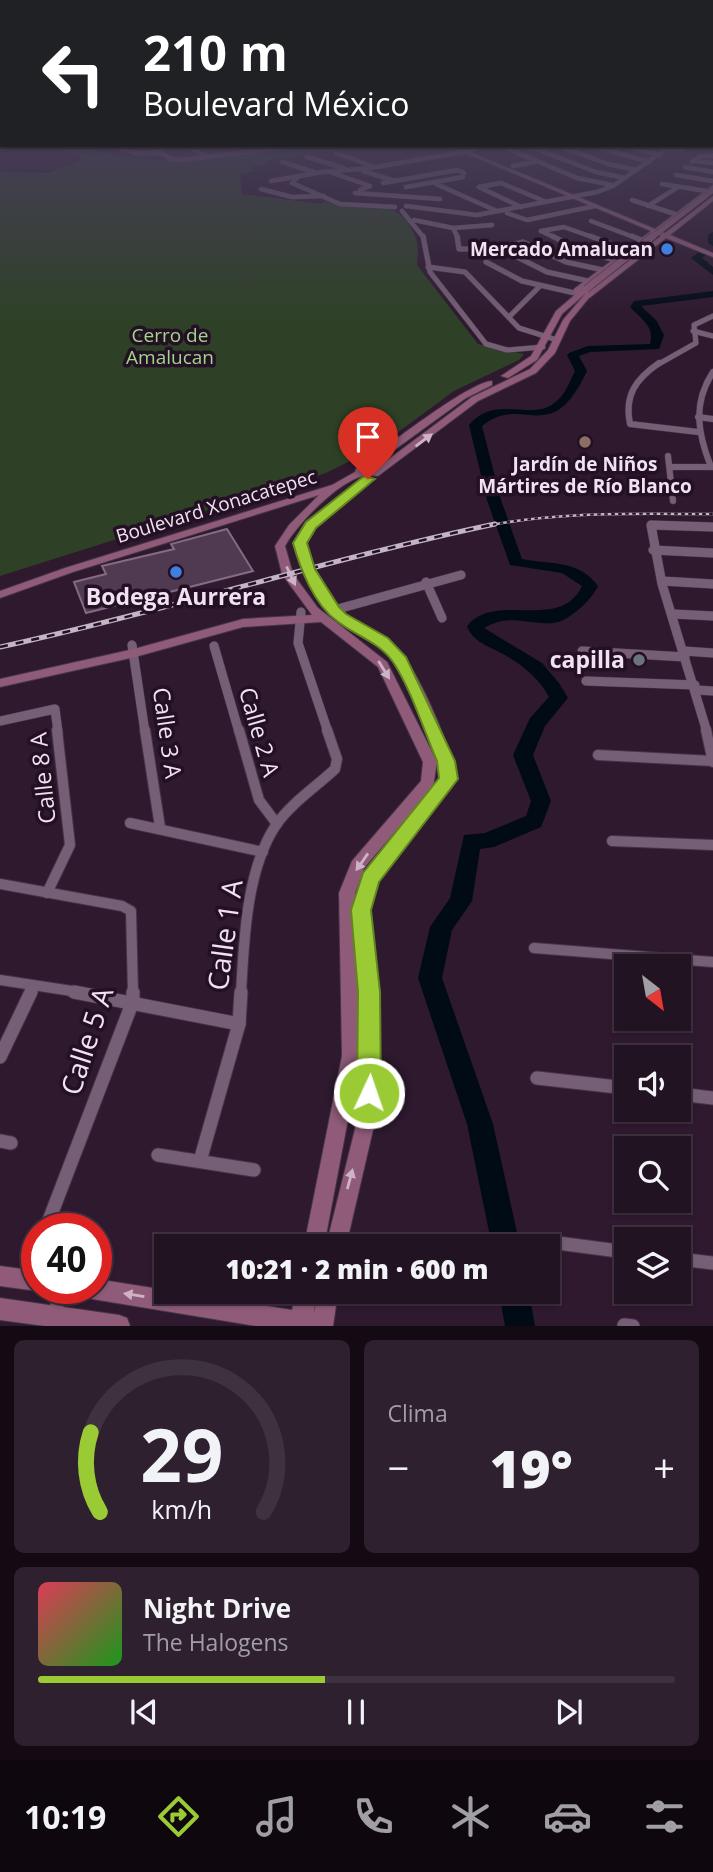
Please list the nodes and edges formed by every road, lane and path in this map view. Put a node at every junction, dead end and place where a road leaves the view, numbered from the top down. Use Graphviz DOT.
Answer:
graph roads {
  1 [pos="333,200"];
  2 [pos="405,200"];
  3 [pos="473,200"];
  4 [pos="506,200"];
  5 [pos="541,200"];
  6 [pos="560,200"];
  7 [pos="565,200"];
  8 [pos="584,200"];
  9 [pos="586,200"];
  10 [pos="632,200"];
  11 [pos="658,200"];
  12 [pos="698,200"];
  13 [pos="699,200"];
  14 [pos="702,200"];
  15 [pos="546,202"];
  16 [pos="595,206"];
  17 [pos="648,206"];
  18 [pos="395,207"];
  19 [pos="521,207"];
  20 [pos="405,208"];
  21 [pos="499,211"];
  22 [pos="507,212"];
  23 [pos="414,220"];
  24 [pos="591,222"];
  25 [pos="639,222"];
  26 [pos="664,223"];
  27 [pos="492,225"];
  28 [pos="677,226"];
  29 [pos="453,228"];
  30 [pos="665,235"];
  31 [pos="643,238"];
  32 [pos="460,243"];
  33 [pos="628,250"];
  34 [pos="713,253"];
  35 [pos="486,262"];
  36 [pos="613,263"];
  37 [pos="428,267"];
  38 [pos="624,268"];
  39 [pos="603,270"];
  40 [pos="540,286"];
  41 [pos="583,291"];
  42 [pos="498,307"];
  43 [pos="516,308"];
  44 [pos="713,316"];
  45 [pos="509,317"];
  46 [pos="693,331"];
  47 [pos="713,336"];
  48 [pos="557,340"];
  49 [pos="545,342"];
  50 [pos="711,377"];
  51 [pos="698,417"];
  52 [pos="713,419"];
  53 [pos="698,432"];
  54 [pos="668,456"];
  55 [pos="672,467"];
  56 [pos="712,467"];
  57 [pos="381,470"];
  58 [pos="355,475"];
  59 [pos="368,479"];
  60 [pos="340,486"];
  61 [pos="673,501"];
  62 [pos="275,506"];
  63 [pos="302,517"];
  64 [pos="713,527"];
  65 [pos="653,550"];
  66 [pos="713,553"];
  67 [pos="461,575"];
  68 [pos="662,581"];
  69 [pos="426,582"];
  70 [pos="713,584"];
  71 [pos="0,586"];
  72 [pos="0,595"];
  73 [pos="673,614"];
  74 [pos="319,615"];
  75 [pos="713,616"];
  76 [pos="442,618"];
  77 [pos="214,646"];
  78 [pos="133,649"];
  79 [pos="582,651"];
  80 [pos="713,653"];
  81 [pos="685,654"];
  82 [pos="0,675"];
  83 [pos="586,681"];
  84 [pos="0,683"];
  85 [pos="696,687"];
  86 [pos="713,691"];
  87 [pos="0,721"];
  88 [pos="711,733"];
  89 [pos="598,755"];
  90 [pos="713,762"];
  91 [pos="130,823"];
  92 [pos="277,824"];
  93 [pos="160,827"];
  94 [pos="612,841"];
  95 [pos="713,845"];
  96 [pos="263,852"];
  97 [pos="0,884"];
  98 [pos="47,893"];
  99 [pos="534,948"];
  100 [pos="713,962"];
  101 [pos="0,980"];
  102 [pos="34,986"];
  103 [pos="133,1001"];
  104 [pos="239,1024"];
  105 [pos="0,1058"];
  106 [pos="537,1078"];
  107 [pos="614,1087"];
  108 [pos="691,1095"];
  109 [pos="713,1098"];
  110 [pos="158,1155"];
  111 [pos="200,1161"];
  112 [pos="254,1170"];
  113 [pos="52,1213"];
  114 [pos="316,1234"];
  115 [pos="339,1234"];
  116 [pos="560,1243"];
  117 [pos="614,1250"];
  118 [pos="691,1260"];
  119 [pos="713,1263"];
  120 [pos="0,1276"];
  121 [pos="21,1279"];
  122 [pos="112,1292"];
  123 [pos="303,1304"];
  124 [pos="326,1304"];
  125 [pos="0,1309"];
  126 [pos="53,1321"];
  127 [pos="299,1324"];
  128 [pos="119,1326"];
  129 [pos="322,1326"];
  1 -- 18 [label="street"];
  2 -- 20 [label="street"];
  3 -- 21 [label="street"];
  4 -- 19 [label="street"];
  5 -- 15 [label="street"];
  6 -- 15 [label="street"];
  7 -- 22 [label="street"];
  8 -- 16 [label="street"];
  9 -- 25 [label="street"];
  10 -- 17 [label="street"];
  11 -- 17 [label="street"];
  12 -- 26 [label="street, Boulevard Xonacatepec"];
  13 -- 41 [label="street, Boulevard Xonacatepec, bridge"];
  14 -- 28 [label="street, Boulevard Xonacatepec"];
  15 -- 19 [label="street"];
  16 -- 22 [label="street"];
  16 -- 25 [label="street"];
  17 -- 26 [label="street"];
  18 -- 20 [label="street"];
  19 -- 21 [label="street"];
  20 -- 21 [label="street"];
  20 -- 22 [label="street"];
  20 -- 23 [label="street"];
  23 -- 29 [label="street"];
  23 -- 37 [label="street"];
  24 -- 31 [label="street"];
  25 -- 26 [label="street"];
  25 -- 26 [label="street"];
  25 -- 31 [label="street"];
  26 -- 28 [label="street"];
  26 -- 30 [label="street"];
  26 -- 31 [label="street, Boulevard Xonacatepec"];
  27 -- 29 [label="street"];
  28 -- 30 [label="street, Boulevard Xonacatepec"];
  29 -- 32 [label="street"];
  30 -- 31 [label="street"];
  30 -- 34 [label="street"];
  30 -- 38 [label="street, Boulevard Xonacatepec"];
  31 -- 33 [label="street, Boulevard Xonacatepec"];
  32 -- 32 [label="street"];
  33 -- 36 [label="street, Boulevard Xonacatepec"];
  33 -- 36 [label="street"];
  35 -- 40 [label="street"];
  36 -- 38 [label="street"];
  36 -- 39 [label="street, Boulevard Xonacatepec"];
  37 -- 42 [label="street"];
  37 -- 49 [label="street"];
  38 -- 41 [label="street, Boulevard Xonacatepec"];
  39 -- 41 [label="street, Boulevard Xonacatepec"];
  39 -- 41 [label="street"];
  40 -- 41 [label="street"];
  40 -- 43 [label="street"];
  41 -- 48 [label="street, Boulevard Xonacatepec"];
  41 -- 49 [label="street, Boulevard Xonacatepec"];
  42 -- 43 [label="street"];
  42 -- 45 [label="street"];
  43 -- 45 [label="street"];
  44 -- 46 [label="street"];
  45 -- 49 [label="street"];
  46 -- 47 [label="street"];
  46 -- 53 [label="street"];
  48 -- 49 [label="street"];
  57 -- 48 [label="street, Boulevard Xonacatepec, one-way"];
  49 -- 58 [label="street, Boulevard Xonacatepec"];
  50 -- 51 [label="street"];
  51 -- 52 [label="street"];
  51 -- 53 [label="street"];
  53 -- 56 [label="street"];
  54 -- 55 [label="street"];
  55 -- 56 [label="street"];
  55 -- 61 [label="street"];
  57 -- 58 [label="street"];
  57 -- 59 [label="street, Boulevard Xonacatepec"];
  58 -- 60 [label="street"];
  58 -- 71 [label="street, Boulevard Xonacatepec"];
  59 -- 60 [label="street, Boulevard Xonacatepec"];
  59 -- 74 [label="street"];
  60 -- 62 [label="street, Boulevard Xonacatepec"];
  60 -- 63 [label="street"];
  62 -- 63 [label="street"];
  62 -- 72 [label="street, Boulevard Xonacatepec"];
  63 -- 74 [label="street, one-way"];
  64 -- 65 [label="street"];
  65 -- 66 [label="street"];
  65 -- 68 [label="street"];
  67 -- 69 [label="street"];
  68 -- 70 [label="street"];
  68 -- 73 [label="street"];
  69 -- 74 [label="street"];
  69 -- 76 [label="street"];
  73 -- 75 [label="street"];
  73 -- 81 [label="street"];
  74 -- 78 [label="street"];
  74 -- 92 [label="street, Calle 1 A"];
  74 -- 114 [label="street, one-way"];
  115 -- 74 [label="street, one-way"];
  77 -- 92 [label="street, Calle 2 A"];
  78 -- 82 [label="street"];
  78 -- 84 [label="street"];
  78 -- 93 [label="street, Calle 3 A"];
  79 -- 81 [label="street"];
  80 -- 81 [label="street"];
  81 -- 85 [label="street"];
  83 -- 85 [label="street"];
  85 -- 86 [label="street"];
  85 -- 88 [label="street"];
  87 -- 98 [label="street, Calle 8 A"];
  88 -- 90 [label="street"];
  89 -- 90 [label="street"];
  91 -- 93 [label="street"];
  92 -- 96 [label="street, Calle 1 A"];
  93 -- 96 [label="street"];
  94 -- 95 [label="street"];
  96 -- 104 [label="street, Calle 1 A"];
  97 -- 98 [label="street, Calle 5 A"];
  98 -- 103 [label="street, Calle 5 A"];
  99 -- 100 [label="street"];
  101 -- 102 [label="street"];
  102 -- 103 [label="street"];
  102 -- 105 [label="street"];
  103 -- 104 [label="street"];
  103 -- 113 [label="street, Calle 5 A"];
  104 -- 111 [label="street, Calle 1 A"];
  106 -- 107 [label="street"];
  108 -- 109 [label="street"];
  110 -- 111 [label="street"];
  111 -- 112 [label="street"];
  116 -- 117 [label="street"];
  118 -- 119 [label="street"];
  120 -- 121 [label="street"];
  127 -- 122 [label="street, one-way"];
  123 -- 127 [label="street"];
  124 -- 129 [label="street"];
  125 -- 126 [label="street"];
  126 -- 128 [label="street"];
  127 -- 129 [label="street"];
}
